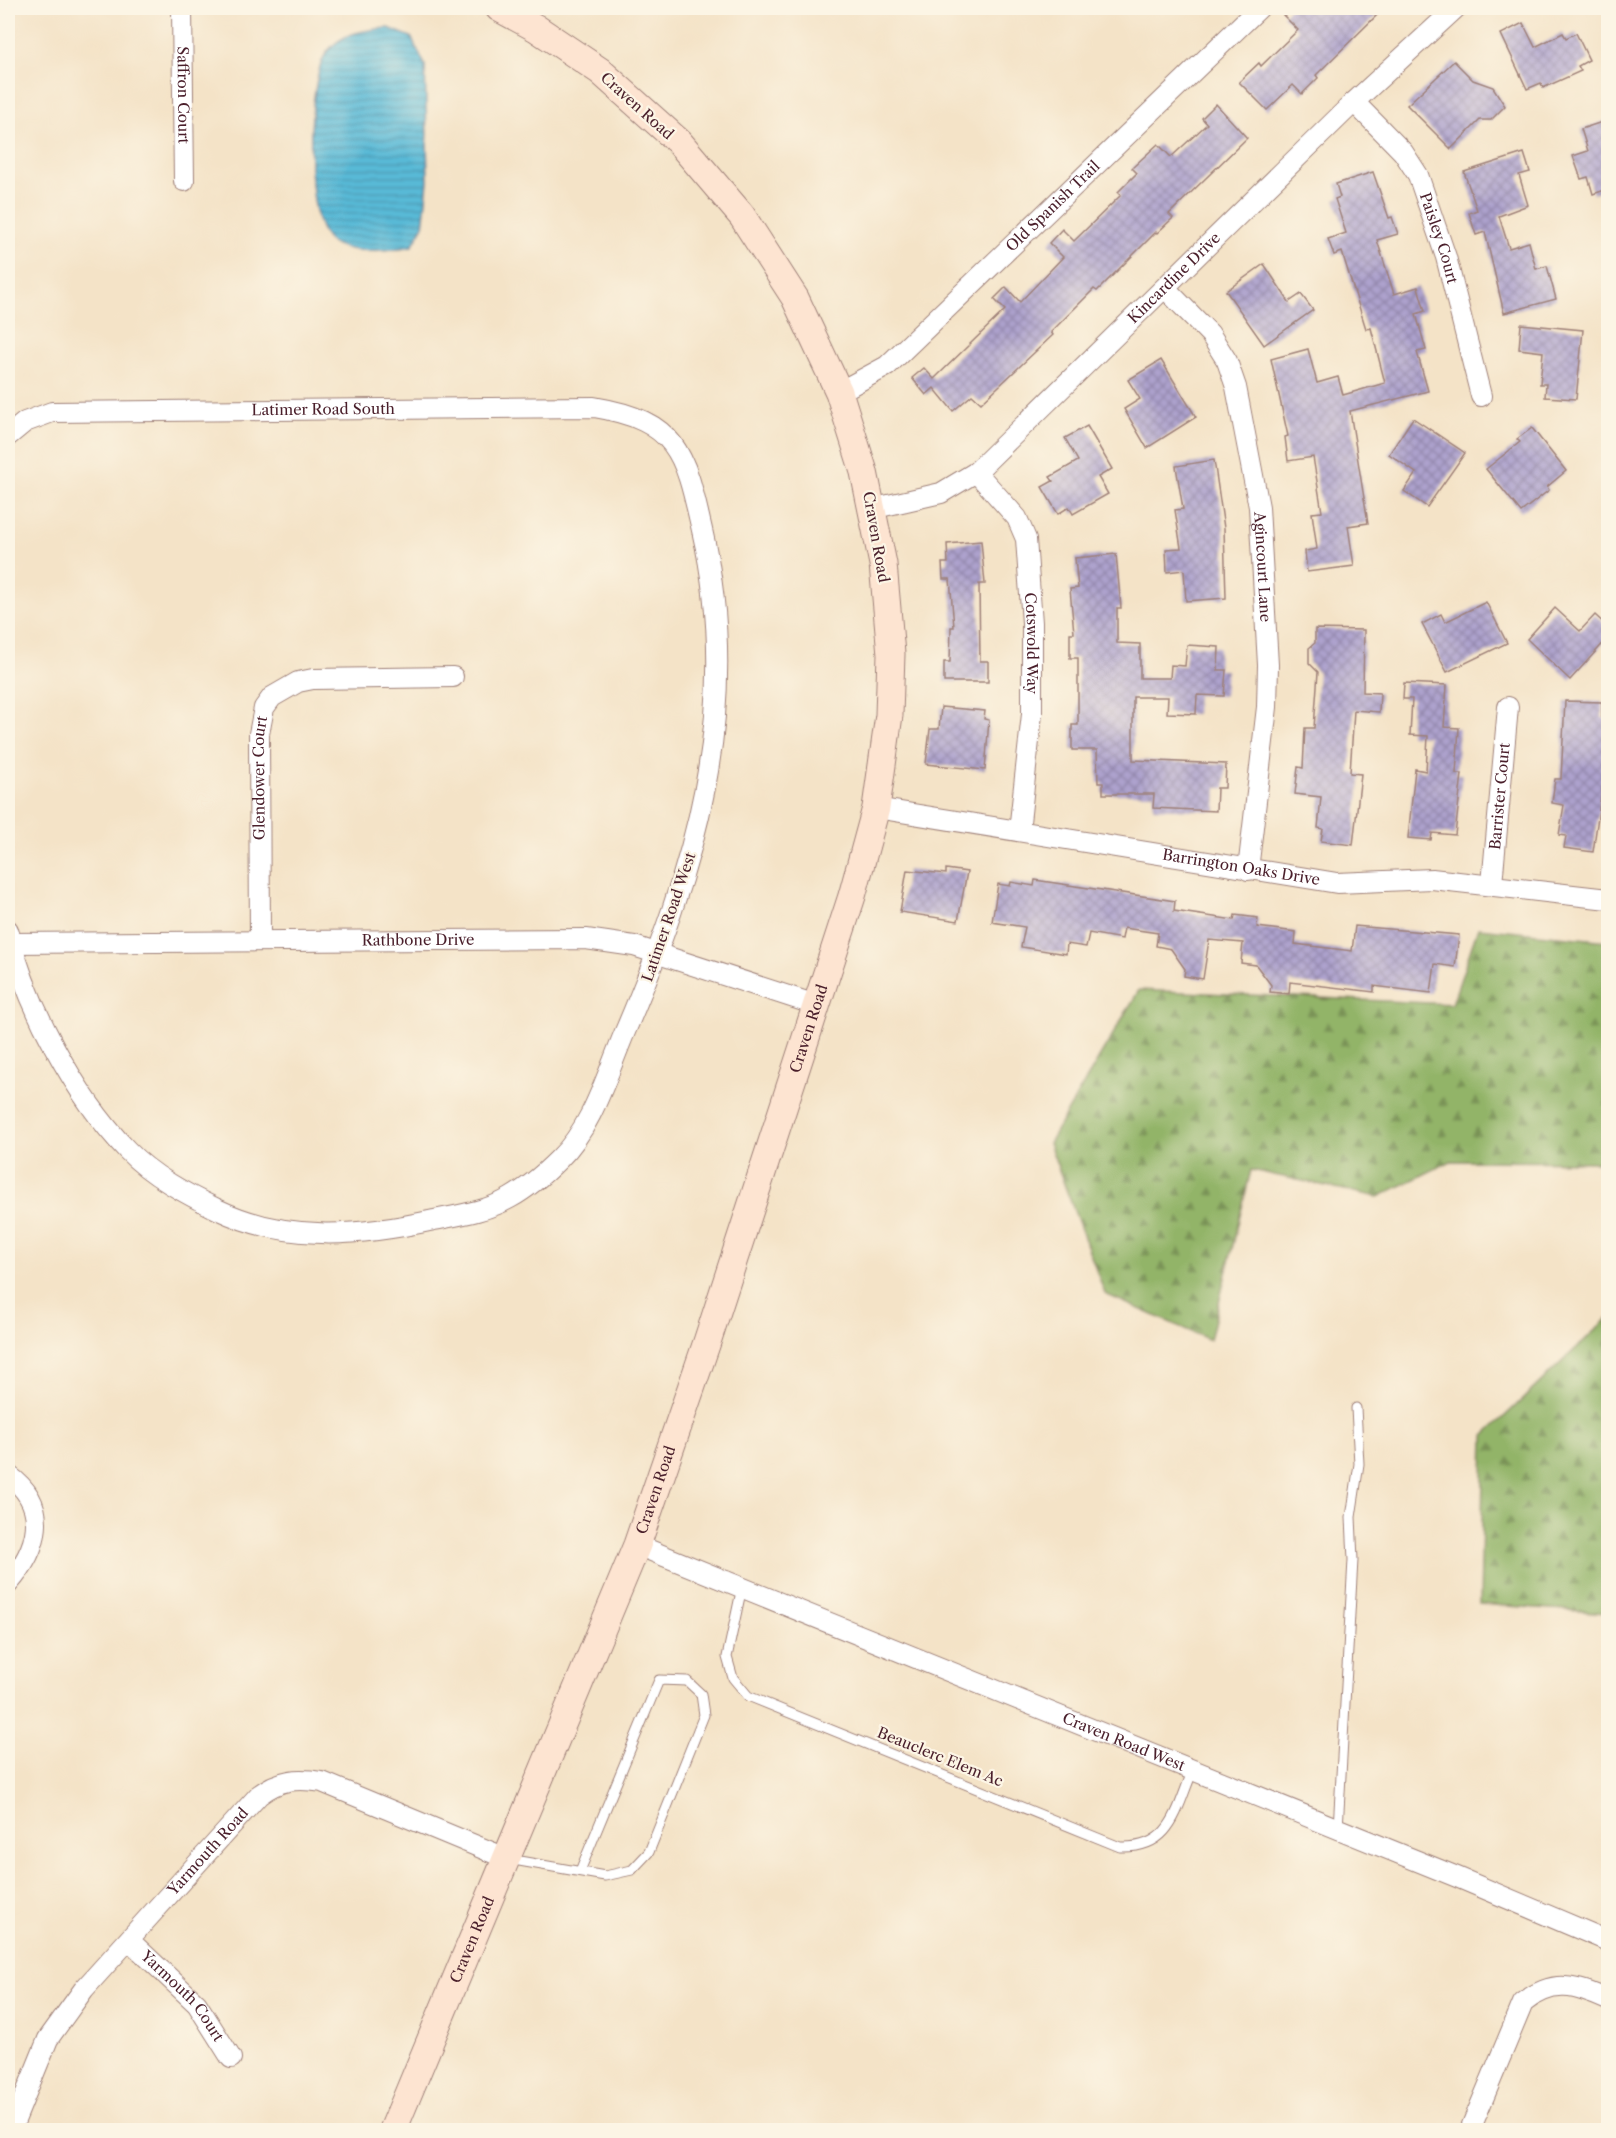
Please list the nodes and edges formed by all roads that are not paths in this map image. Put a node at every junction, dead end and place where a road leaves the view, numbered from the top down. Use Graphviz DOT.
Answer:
graph roads {
  1 [pos="182,8"];
  2 [pos="499,8"];
  3 [pos="1259,8"];
  4 [pos="1456,8"];
  5 [pos="1354,102"];
  6 [pos="184,181"];
  7 [pos="1165,288"];
  8 [pos="839,392"];
  9 [pos="1481,396"];
  10 [pos="643,420"];
  11 [pos="8,436"];
  12 [pos="976,472"];
  13 [pos="871,509"];
  14 [pos="453,677"];
  15 [pos="1508,706"];
  16 [pos="876,808"];
  17 [pos="1019,831"];
  18 [pos="1248,870"];
  19 [pos="1492,884"];
  20 [pos="1608,899"];
  21 [pos="8,938"];
  22 [pos="260,940"];
  23 [pos="659,953"];
  24 [pos="816,1005"];
  25 [pos="1356,1408"];
  26 [pos="8,1475"];
  27 [pos="637,1545"];
  28 [pos="8,1584"];
  29 [pos="742,1587"];
  30 [pos="1193,1770"];
  31 [pos="1338,1829"];
  32 [pos="508,1859"];
  33 [pos="580,1871"];
  34 [pos="129,1940"];
  35 [pos="1608,1941"];
  36 [pos="1608,2000"];
  37 [pos="231,2058"];
  38 [pos="11,2130"];
  39 [pos="393,2130"];
  40 [pos="1470,2130"];
  1 -- 6 [label="street, Saffron Court"];
  2 -- 8 [label="street, Craven Road"];
  3 -- 8 [label="street, Old Spanish Trail"];
  4 -- 5 [label="street, Kincardine Drive"];
  5 -- 7 [label="street, Kincardine Drive"];
  5 -- 9 [label="street, Paisley Court"];
  7 -- 12 [label="street, Kincardine Drive"];
  7 -- 18 [label="street, Agincourt Lane"];
  8 -- 13 [label="street, Craven Road"];
  10 -- 11 [label="street, Latimer Road South"];
  10 -- 23 [label="street, Latimer Road West"];
  12 -- 13 [label="street, Kincardine Drive"];
  12 -- 17 [label="street, Cotswold Way"];
  13 -- 16 [label="street, Craven Road"];
  14 -- 22 [label="street, Glendower Court"];
  15 -- 19 [label="street, Barrister Court"];
  16 -- 17 [label="street, Barrington Oaks Drive"];
  16 -- 24 [label="street, Craven Road"];
  17 -- 18 [label="street, Barrington Oaks Drive"];
  18 -- 19 [label="street, Barrington Oaks Drive"];
  19 -- 20 [label="street, Barrington Oaks Drive"];
  21 -- 22 [label="street, Rathbone Drive"];
  21 -- 23 [label="street, Latimer Road West"];
  22 -- 23 [label="street, Rathbone Drive"];
  23 -- 24 [label="street, Rathbone Drive"];
  24 -- 27 [label="street, Craven Road"];
  25 -- 31 [label="lane"];
  26 -- 28 [label="street"];
  27 -- 29 [label="street, Craven Road West"];
  27 -- 32 [label="street, Craven Road"];
  29 -- 30 [label="street, Craven Road West"];
  29 -- 30 [label="lane, Beauclerc Elem Ac"];
  30 -- 31 [label="street, Craven Road West"];
  31 -- 35 [label="street, Craven Road West"];
  32 -- 33 [label="lane"];
  32 -- 34 [label="street, Yarmouth Road"];
  32 -- 39 [label="street, Craven Road"];
  33 -- 33 [label="lane"];
  34 -- 37 [label="street, Yarmouth Court"];
  34 -- 38 [label="street, Yarmouth Road"];
  36 -- 40 [label="street"];
}
